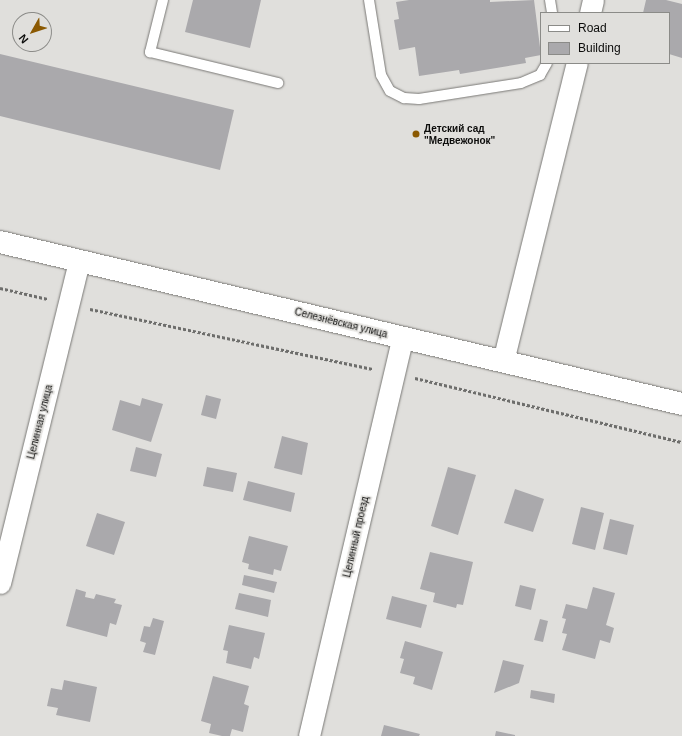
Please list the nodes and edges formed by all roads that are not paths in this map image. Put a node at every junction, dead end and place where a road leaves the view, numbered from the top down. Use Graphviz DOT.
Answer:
graph roads {
  1 [pos="163,0"];
  2 [pos="369,0"];
  3 [pos="550,0"];
  4 [pos="593,0"];
  5 [pos="552,12"];
  6 [pos="590,12"];
  7 [pos="546,64"];
  8 [pos="577,64"];
  9 [pos="278,83"];
  10 [pos="0,242"];
  11 [pos="79,262"];
  12 [pos="402,338"];
  13 [pos="503,361"];
  14 [pos="682,404"];
  15 [pos="0,583"];
  16 [pos="308,736"];
  1 -- 9 [label="lane"];
  2 -- 7 [label="lane"];
  3 -- 5 [label="lane"];
  4 -- 6 [label="street"];
  8 -- 13 [label="street"];
  10 -- 11 [label="street, Селезнёвская улица"];
  11 -- 12 [label="street, Селезнёвская улица"];
  11 -- 15 [label="street, Целинная улица"];
  12 -- 13 [label="street, Селезнёвская улица"];
  12 -- 16 [label="street, Целинный проезд"];
  13 -- 14 [label="street, Селезнёвская улица"];
}
